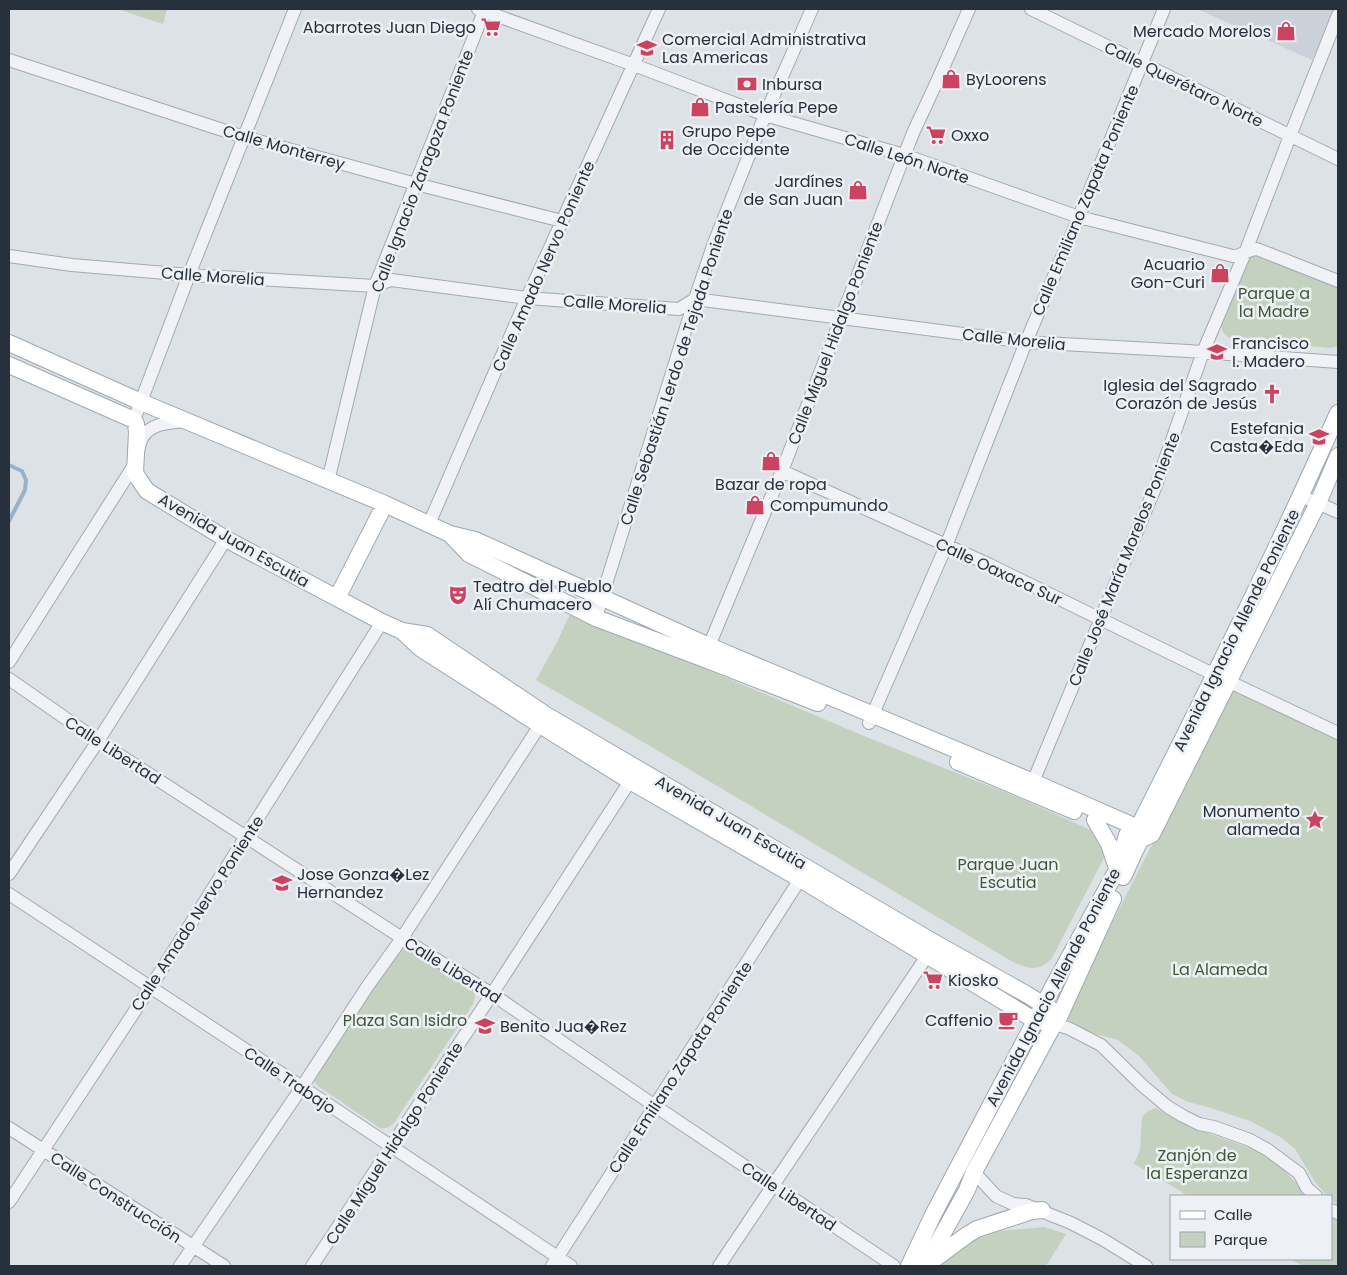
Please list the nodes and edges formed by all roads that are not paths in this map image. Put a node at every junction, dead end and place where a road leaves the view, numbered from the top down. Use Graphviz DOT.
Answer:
graph roads {
  1 [pos="295,9"];
  2 [pos="483,9"];
  3 [pos="659,9"];
  4 [pos="812,9"];
  5 [pos="969,9"];
  6 [pos="1031,9"];
  7 [pos="1164,9"];
  8 [pos="1338,15"];
  9 [pos="9,60"];
  10 [pos="1142,63"];
  11 [pos="634,65"];
  12 [pos="765,115"];
  13 [pos="1290,136"];
  14 [pos="244,137"];
  15 [pos="904,155"];
  16 [pos="1338,159"];
  17 [pos="416,184"];
  18 [pos="1079,218"];
  19 [pos="562,221"];
  20 [pos="1245,253"];
  21 [pos="9,256"];
  22 [pos="189,275"];
  23 [pos="1338,281"];
  24 [pos="375,286"];
  25 [pos="527,298"];
  26 [pos="695,299"];
  27 [pos="841,318"];
  28 [pos="1026,342"];
  29 [pos="9,343"];
  30 [pos="1203,352"];
  31 [pos="1338,362"];
  32 [pos="9,365"];
  33 [pos="141,402"];
  34 [pos="1338,413"];
  35 [pos="134,420"];
  36 [pos="186,421"];
  37 [pos="1338,456"];
  38 [pos="136,462"];
  39 [pos="782,471"];
  40 [pos="328,481"];
  41 [pos="1301,496"];
  42 [pos="1318,502"];
  43 [pos="385,504"];
  44 [pos="1338,512"];
  45 [pos="429,524"];
  46 [pos="450,534"];
  47 [pos="226,539"];
  48 [pos="946,546"];
  49 [pos="602,597"];
  50 [pos="336,598"];
  51 [pos="596,618"];
  52 [pos="1101,620"];
  53 [pos="382,622"];
  54 [pos="706,652"];
  55 [pos="9,662"];
  56 [pos="1222,678"];
  57 [pos="9,679"];
  58 [pos="871,718"];
  59 [pos="543,720"];
  60 [pos="1338,733"];
  61 [pos="98,741"];
  62 [pos="634,774"];
  63 [pos="1027,786"];
  64 [pos="1095,820"];
  65 [pos="1139,834"];
  66 [pos="247,836"];
  67 [pos="1118,870"];
  68 [pos="803,873"];
  69 [pos="9,874"];
  70 [pos="9,894"];
  71 [pos="402,938"];
  72 [pos="931,950"];
  73 [pos="1054,985"];
  74 [pos="150,988"];
  75 [pos="492,994"];
  76 [pos="1026,994"];
  77 [pos="1044,1006"];
  78 [pos="1057,1019"];
  79 [pos="1036,1020"];
  80 [pos="302,1087"];
  81 [pos="655,1106"];
  82 [pos="9,1128"];
  83 [pos="391,1147"];
  84 [pos="43,1150"];
  85 [pos="974,1172"];
  86 [pos="773,1185"];
  87 [pos="1315,1195"];
  88 [pos="9,1202"];
  89 [pos="1042,1210"];
  90 [pos="193,1247"];
  91 [pos="555,1262"];
  92 [pos="180,1266"];
  93 [pos="224,1266"];
  94 [pos="312,1266"];
  95 [pos="571,1266"];
  96 [pos="719,1266"];
  97 [pos="894,1266"];
  98 [pos="909,1266"];
  99 [pos="925,1266"];
  100 [pos="1146,1266"];
  1 -- 14 [label="street"];
  2 -- 11 [label="street, Calle León Norte"];
  2 -- 17 [label="street, Calle Ignacio Zaragoza Poniente"];
  3 -- 11 [label="street, Calle Amado Nervo Poniente"];
  4 -- 12 [label="street, Calle Sebastián Lerdo de Tejada Poniente"];
  5 -- 15 [label="street, Calle Miguel Hidalgo Poniente"];
  6 -- 10 [label="street, Calle Querétaro Norte"];
  7 -- 10 [label="street, Calle Emiliano Zapata Poniente"];
  8 -- 13 [label="street, Calle José María Morelos Poniente"];
  9 -- 14 [label="street, Calle Monterrey"];
  10 -- 13 [label="street, Calle Querétaro Norte"];
  10 -- 18 [label="street, Calle Emiliano Zapata Poniente"];
  11 -- 12 [label="street, Calle León Norte"];
  11 -- 19 [label="street, Calle Amado Nervo Poniente"];
  12 -- 15 [label="street, Calle León Norte"];
  12 -- 26 [label="street, Calle Sebastián Lerdo de Tejada Poniente"];
  13 -- 16 [label="street, Calle Querétaro Norte"];
  13 -- 20 [label="street, Calle José María Morelos Poniente"];
  14 -- 17 [label="street, Calle Monterrey"];
  14 -- 22 [label="street"];
  15 -- 18 [label="street, Calle León Norte"];
  15 -- 27 [label="street, Calle Miguel Hidalgo Poniente"];
  17 -- 19 [label="street, Calle Monterrey"];
  17 -- 24 [label="street, Calle Ignacio Zaragoza Poniente"];
  18 -- 20 [label="street, Calle León Norte"];
  18 -- 28 [label="street, Calle Emiliano Zapata Poniente"];
  19 -- 25 [label="street, Calle Amado Nervo Poniente"];
  20 -- 23 [label="street, Calle León Norte"];
  20 -- 30 [label="street, Calle José María Morelos Poniente"];
  21 -- 22 [label="street, Calle Morelia"];
  22 -- 24 [label="street, Calle Morelia"];
  22 -- 33 [label="street"];
  24 -- 25 [label="street, Calle Morelia"];
  24 -- 40 [label="street, Calle Ignacio Zaragoza Poniente"];
  25 -- 26 [label="street, Calle Morelia"];
  25 -- 45 [label="street, Calle Amado Nervo Poniente"];
  26 -- 27 [label="street, Calle Morelia"];
  26 -- 49 [label="street, Calle Sebastián Lerdo de Tejada Poniente"];
  27 -- 28 [label="street, Calle Morelia"];
  27 -- 39 [label="street, Calle Miguel Hidalgo Poniente"];
  28 -- 30 [label="street, Calle Morelia"];
  28 -- 48 [label="street, Calle Emiliano Zapata Poniente"];
  29 -- 33 [label="main road"];
  30 -- 31 [label="street, Calle Morelia"];
  30 -- 52 [label="street, Calle José María Morelos Poniente"];
  32 -- 35 [label="main road"];
  33 -- 35 [label="street"];
  33 -- 36 [label="main road"];
  34 -- 41 [label="main road, Avenida Ignacio Allende Poniente"];
  35 -- 38 [label="main road, Avenida Juan Escutia"];
  36 -- 38 [label="street"];
  36 -- 40 [label="main road"];
  37 -- 42 [label="main road, Avenida Ignacio Allende Poniente"];
  38 -- 47 [label="main road, Avenida Juan Escutia"];
  38 -- 55 [label="street"];
  39 -- 48 [label="street, Calle Oaxaca Sur"];
  39 -- 54 [label="street, Calle Miguel Hidalgo Poniente"];
  40 -- 43 [label="main road"];
  41 -- 42 [label="street"];
  41 -- 56 [label="main road, Avenida Ignacio Allende Poniente"];
  42 -- 44 [label="street"];
  42 -- 56 [label="main road, Avenida Ignacio Allende Poniente"];
  43 -- 45 [label="main road"];
  43 -- 50 [label="main road"];
  45 -- 46 [label="main road"];
  46 -- 49 [label="main road"];
  46 -- 51 [label="main road"];
  47 -- 50 [label="main road, Avenida Juan Escutia"];
  47 -- 61 [label="street"];
  48 -- 52 [label="street, Calle Oaxaca Sur"];
  48 -- 58 [label="street, Calle Emiliano Zapata Poniente"];
  49 -- 51 [label="street, Calle Sebastián Lerdo de Tejada Poniente"];
  49 -- 54 [label="main road"];
  50 -- 53 [label="main road, Avenida Juan Escutia"];
  51 -- 54 [label="main road"];
  52 -- 56 [label="street, Calle Oaxaca Sur"];
  52 -- 63 [label="street, Calle José María Morelos Poniente"];
  53 -- 59 [label="main road, Avenida Juan Escutia"];
  53 -- 66 [label="street, Calle Amado Nervo Poniente"];
  54 -- 58 [label="main road"];
  56 -- 60 [label="street, Calle Oaxaca Sur"];
  56 -- 65 [label="main road, Avenida Ignacio Allende Poniente"];
  57 -- 61 [label="street, Calle Libertad"];
  58 -- 63 [label="main road"];
  59 -- 62 [label="main road, Avenida Juan Escutia"];
  59 -- 71 [label="street"];
  61 -- 66 [label="street, Calle Libertad"];
  61 -- 69 [label="street"];
  62 -- 68 [label="main road, Avenida Juan Escutia"];
  62 -- 75 [label="street, Calle Miguel Hidalgo Poniente"];
  63 -- 64 [label="main road"];
  63 -- 65 [label="main road"];
  64 -- 65 [label="main road"];
  64 -- 67 [label="main road"];
  65 -- 67 [label="main road, Avenida Ignacio Allende Poniente"];
  65 -- 78 [label="main road, Avenida Ignacio Allende Poniente"];
  66 -- 71 [label="street, Calle Libertad"];
  66 -- 74 [label="street, Calle Amado Nervo Poniente"];
  67 -- 73 [label="main road, Avenida Ignacio Allende Poniente"];
  68 -- 72 [label="main road, Avenida Juan Escutia"];
  68 -- 81 [label="street, Calle Emiliano Zapata Poniente"];
  70 -- 74 [label="street, Calle Trabajo"];
  71 -- 75 [label="street, Calle Libertad"];
  71 -- 80 [label="street"];
  72 -- 76 [label="main road, Avenida Juan Escutia"];
  72 -- 79 [label="main road, Avenida Juan Escutia"];
  72 -- 86 [label="street"];
  73 -- 76 [label="main road"];
  73 -- 77 [label="main road, Avenida Ignacio Allende Poniente"];
  74 -- 80 [label="street, Calle Trabajo"];
  74 -- 84 [label="street, Calle Amado Nervo Poniente"];
  75 -- 81 [label="street, Calle Libertad"];
  75 -- 83 [label="street, Calle Miguel Hidalgo Poniente"];
  76 -- 77 [label="main road, Avenida Juan Escutia"];
  77 -- 78 [label="main road, Avenida Juan Escutia"];
  77 -- 79 [label="main road, Avenida Ignacio Allende Poniente"];
  78 -- 79 [label="main road, Avenida Juan Escutia"];
  78 -- 85 [label="main road, Avenida Ignacio Allende Poniente"];
  78 -- 87 [label="street"];
  79 -- 98 [label="main road, Avenida Ignacio Allende Poniente"];
  80 -- 83 [label="street, Calle Trabajo"];
  80 -- 90 [label="street"];
  81 -- 86 [label="street, Calle Libertad"];
  81 -- 91 [label="street, Calle Emiliano Zapata Poniente"];
  82 -- 84 [label="street, Calle Construcción"];
  83 -- 91 [label="street, Calle Trabajo"];
  83 -- 94 [label="street, Calle Miguel Hidalgo Poniente"];
  84 -- 88 [label="street, Calle Amado Nervo Poniente"];
  84 -- 90 [label="street, Calle Construcción"];
  85 -- 89 [label="street"];
  85 -- 99 [label="main road, Avenida Ignacio Allende Poniente"];
  86 -- 96 [label="street"];
  86 -- 97 [label="street, Calle Libertad"];
  89 -- 99 [label="main road"];
  89 -- 100 [label="street"];
  90 -- 92 [label="street"];
  90 -- 93 [label="street, Calle Construcción"];
  91 -- 95 [label="street, Calle Trabajo"];
}
